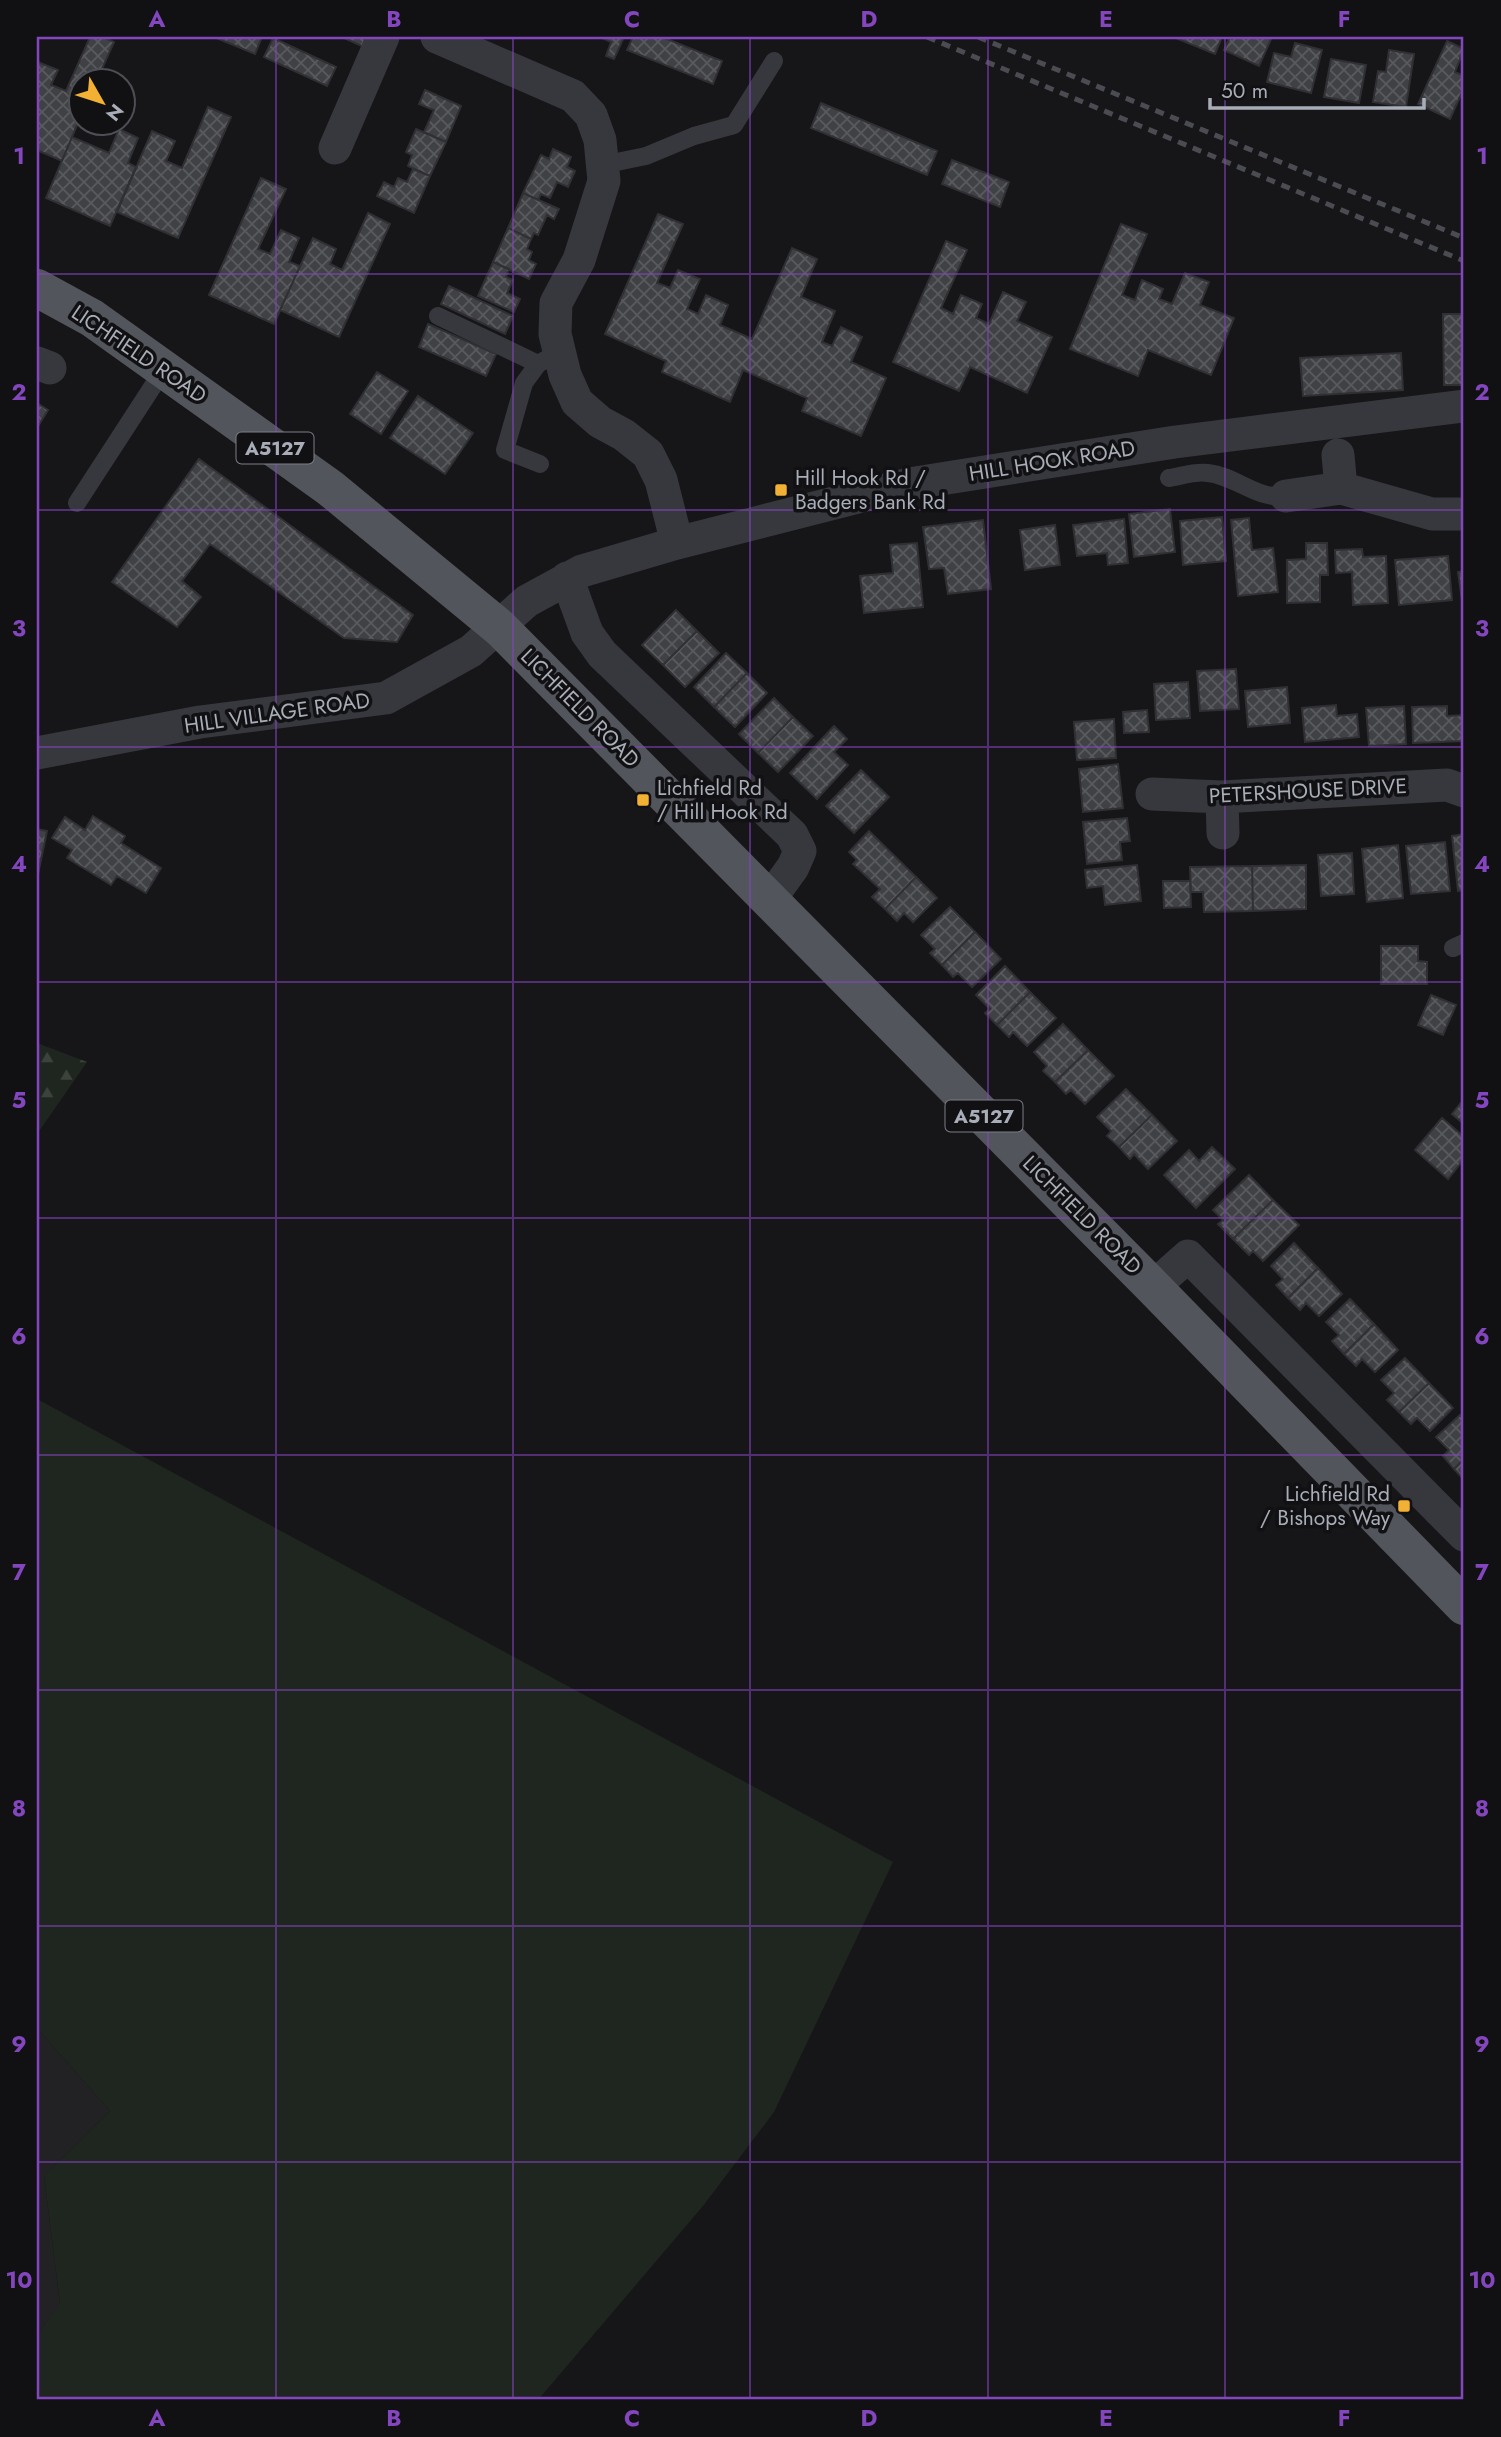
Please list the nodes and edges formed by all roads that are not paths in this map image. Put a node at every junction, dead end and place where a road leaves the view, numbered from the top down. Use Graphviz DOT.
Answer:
graph roads {
  1 [pos="383,37"];
  2 [pos="437,37"];
  3 [pos="774,61"];
  4 [pos="334,148"];
  5 [pos="602,165"];
  6 [pos="37,288"];
  7 [pos="438,316"];
  8 [pos="549,358"];
  9 [pos="164,369"];
  10 [pos="1464,407"];
  11 [pos="1338,455"];
  12 [pos="540,464"];
  13 [pos="1169,478"];
  14 [pos="1340,488"];
  15 [pos="1286,496"];
  16 [pos="77,503"];
  17 [pos="1464,514"];
  18 [pos="677,542"];
  19 [pos="568,578"];
  20 [pos="500,628"];
  21 [pos="37,753"];
  22 [pos="1464,790"];
  23 [pos="1152,794"];
  24 [pos="1222,797"];
  25 [pos="1223,833"];
  26 [pos="769,899"];
  27 [pos="1153,1287"];
  28 [pos="1464,1535"];
  29 [pos="1459,1590"];
  1 -- 4 [label="street"];
  2 -- 5 [label="street"];
  3 -- 5 [label="lane"];
  5 -- 8 [label="street"];
  6 -- 9 [label="main road, LICHFIELD ROAD / A5127"];
  7 -- 8 [label="lane"];
  8 -- 12 [label="lane"];
  8 -- 18 [label="street"];
  9 -- 16 [label="lane"];
  9 -- 20 [label="main road, LICHFIELD ROAD / A5127"];
  10 -- 18 [label="street, HILL HOOK ROAD"];
  11 -- 14 [label="street"];
  13 -- 15 [label="lane"];
  14 -- 15 [label="street"];
  14 -- 17 [label="street"];
  18 -- 19 [label="street, HILL HOOK ROAD"];
  19 -- 20 [label="street, HILL HOOK ROAD"];
  19 -- 26 [label="street"];
  20 -- 21 [label="street, HILL VILLAGE ROAD"];
  20 -- 26 [label="main road, LICHFIELD ROAD / A5127"];
  22 -- 24 [label="street, PETERSHOUSE DRIVE"];
  23 -- 24 [label="street, PETERSHOUSE DRIVE"];
  24 -- 25 [label="street"];
  26 -- 27 [label="main road, LICHFIELD ROAD / A5127"];
  27 -- 28 [label="street, LICHFIELD ROAD"];
  27 -- 29 [label="main road, LICHFIELD ROAD / A5127"];
}
